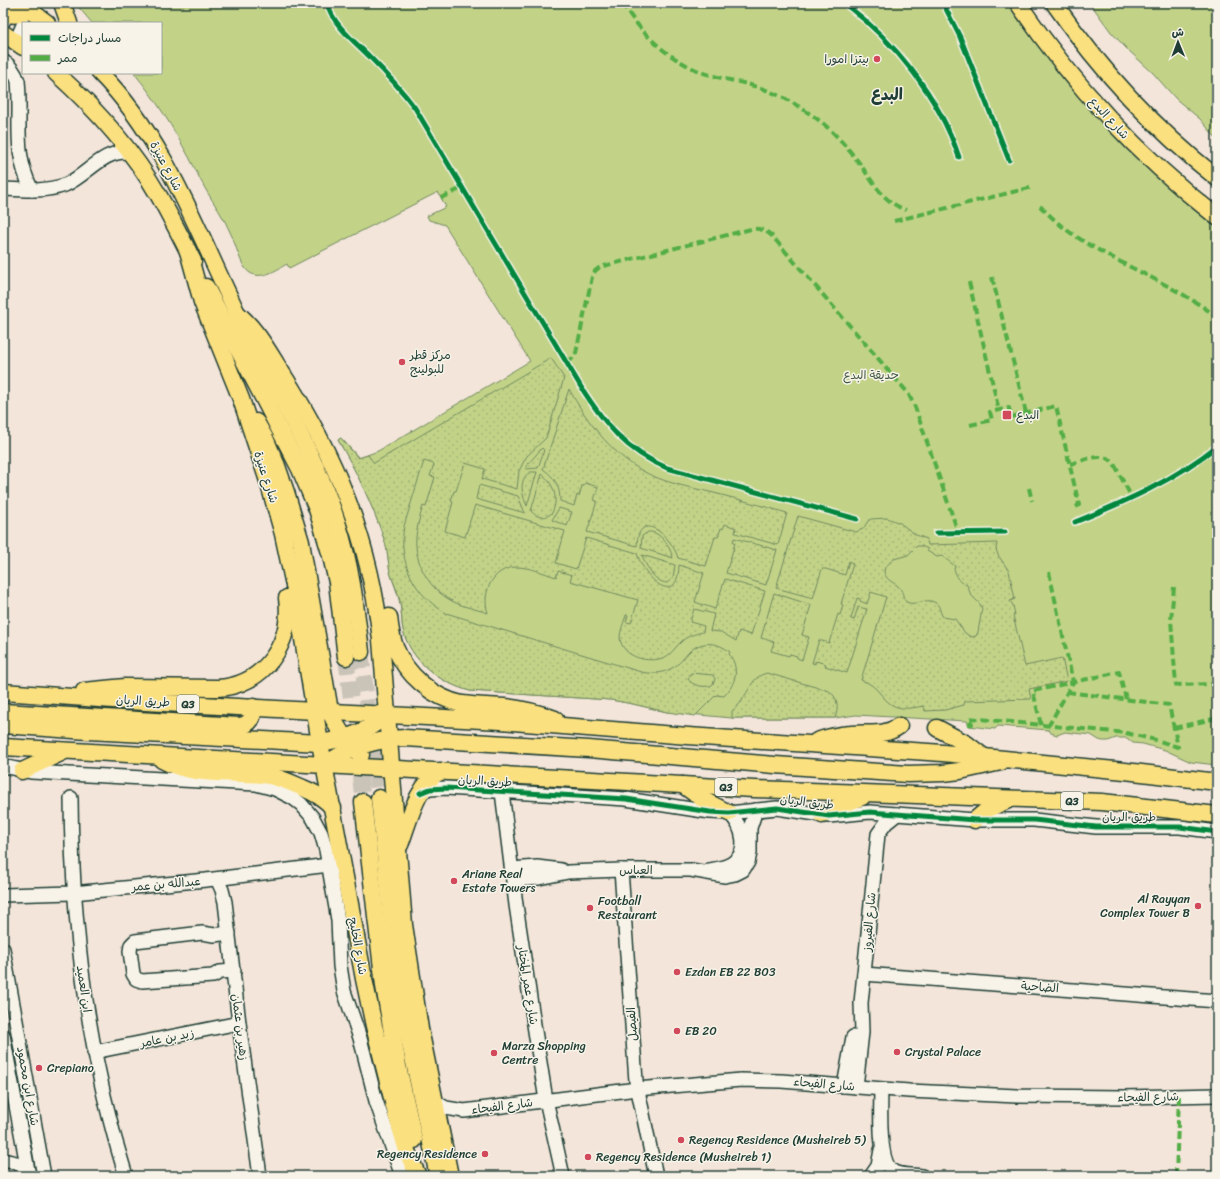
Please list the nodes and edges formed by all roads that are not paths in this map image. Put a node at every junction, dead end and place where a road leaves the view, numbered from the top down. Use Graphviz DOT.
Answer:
graph roads {
  1 [pos="62,3"];
  2 [pos="1018,3"];
  3 [pos="1054,3"];
  4 [pos="6,13"];
  5 [pos="26,13"];
  6 [pos="45,22"];
  7 [pos="70,22"];
  8 [pos="14,40"];
  9 [pos="3,61"];
  10 [pos="57,74"];
  11 [pos="101,74"];
  12 [pos="19,148"];
  13 [pos="129,152"];
  14 [pos="1217,178"];
  15 [pos="7,189"];
  16 [pos="32,190"];
  17 [pos="1217,216"];
  18 [pos="188,251"];
  19 [pos="237,313"];
  20 [pos="241,398"];
  21 [pos="283,534"];
  22 [pos="369,566"];
  23 [pos="3,692"];
  24 [pos="62,696"];
  25 [pos="253,707"];
  26 [pos="323,711"];
  27 [pos="3,712"];
  28 [pos="387,715"];
  29 [pos="3,725"];
  30 [pos="572,726"];
  31 [pos="898,726"];
  32 [pos="937,728"];
  33 [pos="389,738"];
  34 [pos="320,742"];
  35 [pos="349,743"];
  36 [pos="808,745"];
  37 [pos="3,747"];
  38 [pos="66,751"];
  39 [pos="155,756"];
  40 [pos="984,757"];
  41 [pos="1013,759"];
  42 [pos="325,765"];
  43 [pos="3,766"];
  44 [pos="391,768"];
  45 [pos="22,771"];
  46 [pos="441,771"];
  47 [pos="1217,782"];
  48 [pos="683,785"];
  49 [pos="502,792"];
  50 [pos="420,793"];
  51 [pos="873,794"];
  52 [pos="71,798"];
  53 [pos="379,798"];
  54 [pos="1011,799"];
  55 [pos="363,802"];
  56 [pos="1134,805"];
  57 [pos="1217,805"];
  58 [pos="333,808"];
  59 [pos="756,810"];
  60 [pos="864,812"];
  61 [pos="729,813"];
  62 [pos="896,814"];
  63 [pos="822,815"];
  64 [pos="1217,815"];
  65 [pos="974,820"];
  66 [pos="1217,832"];
  67 [pos="878,834"];
  68 [pos="398,849"];
  69 [pos="329,864"];
  70 [pos="621,870"];
  71 [pos="704,872"];
  72 [pos="513,874"];
  73 [pos="217,879"];
  74 [pos="74,892"];
  75 [pos="3,895"];
  76 [pos="229,930"];
  77 [pos="3,949"];
  78 [pos="864,974"];
  79 [pos="234,976"];
  80 [pos="1217,1001"];
  81 [pos="239,1023"];
  82 [pos="3,1036"];
  83 [pos="94,1052"];
  84 [pos="6,1071"];
  85 [pos="850,1086"];
  86 [pos="637,1089"];
  87 [pos="881,1089"];
  88 [pos="1217,1096"];
  89 [pos="546,1100"];
  90 [pos="435,1102"];
  91 [pos="22,1141"];
  92 [pos="882,1146"];
  93 [pos="3,1157"];
  94 [pos="3,1160"];
  95 [pos="28,1173"];
  96 [pos="44,1176"];
  97 [pos="126,1176"];
  98 [pos="260,1176"];
  99 [pos="402,1176"];
  100 [pos="418,1176"];
  101 [pos="422,1176"];
  102 [pos="438,1176"];
  103 [pos="450,1176"];
  104 [pos="563,1176"];
  105 [pos="656,1176"];
  106 [pos="871,1176"];
  107 [pos="922,1176"];
  1 -- 7 [label="main road"];
  2 -- 17 [label="main road, شارع البدع"];
  3 -- 14 [label="main road"];
  4 -- 5 [label="main road"];
  5 -- 6 [label="main road"];
  5 -- 8 [label="street"];
  9 -- 12 [label="street"];
  10 -- 13 [label="main road, شارع عنيزة"];
  11 -- 19 [label="main road, شارع عنيزة"];
  12 -- 15 [label="street"];
  12 -- 16 [label="street"];
  13 -- 16 [label="street"];
  13 -- 18 [label="main road, شارع عنيزة"];
  15 -- 16 [label="street"];
  18 -- 19 [label="main road, شارع عنيزة"];
  18 -- 20 [label="main road, شارع عنيزة"];
  19 -- 22 [label="main road, شارع عنيزة"];
  20 -- 21 [label="main road, شارع عنيزة"];
  20 -- 26 [label="main road"];
  21 -- 24 [label="main road"];
  21 -- 26 [label="main road, شارع عنيزة"];
  22 -- 28 [label="main road, شارع عنيزة"];
  22 -- 30 [label="main road"];
  23 -- 24 [label="main road, طريق الريان / Q3"];
  24 -- 25 [label="main road, طريق الريان / Q3"];
  25 -- 26 [label="main road, طريق الريان / Q3"];
  25 -- 27 [label="main road"];
  26 -- 28 [label="main road, طريق الريان / Q3"];
  26 -- 34 [label="main road, شارع الخليج"];
  26 -- 35 [label="main road"];
  28 -- 30 [label="main road, طريق الريان / Q3"];
  28 -- 33 [label="main road"];
  28 -- 35 [label="main road"];
  29 -- 34 [label="main road"];
  30 -- 36 [label="main road, طريق الريان / Q3"];
  31 -- 36 [label="main road"];
  32 -- 40 [label="main road"];
  33 -- 35 [label="main road"];
  33 -- 41 [label="main road"];
  33 -- 44 [label="main road"];
  34 -- 35 [label="main road"];
  34 -- 42 [label="main road, شارع الخليج"];
  35 -- 42 [label="main road"];
  35 -- 44 [label="main road"];
  36 -- 40 [label="main road, طريق الريان / Q3"];
  37 -- 38 [label="main road, طريق الريان / Q3"];
  38 -- 39 [label="main road, طريق الريان / Q3"];
  38 -- 45 [label="main road"];
  39 -- 42 [label="main road, طريق الريان / Q3"];
  39 -- 58 [label="main road"];
  40 -- 41 [label="main road, طريق الريان / Q3"];
  41 -- 47 [label="main road, طريق الريان / Q3"];
  42 -- 44 [label="main road, طريق الريان / Q3"];
  42 -- 58 [label="main road, شارع الخليج"];
  43 -- 45 [label="street"];
  44 -- 46 [label="main road, طريق الريان / Q3"];
  44 -- 68 [label="main road"];
  45 -- 69 [label="street, شارع الخليج"];
  46 -- 48 [label="main road, طريق الريان / Q3"];
  46 -- 50 [label="main road"];
  48 -- 51 [label="main road, طريق الريان / Q3"];
  48 -- 61 [label="main road"];
  49 -- 50 [label="street, طريق الريان"];
  49 -- 61 [label="street, طريق الريان"];
  49 -- 72 [label="street, شارع عمر المختار"];
  50 -- 68 [label="main road"];
  51 -- 54 [label="main road, طريق الريان / Q3"];
  51 -- 63 [label="main road"];
  52 -- 74 [label="street, ابن العميد"];
  53 -- 102 [label="main road"];
  54 -- 56 [label="main road, طريق الريان / Q3"];
  54 -- 65 [label="main road"];
  55 -- 101 [label="main road, شارع الخليج"];
  56 -- 57 [label="main road"];
  56 -- 64 [label="main road, طريق الريان / Q3"];
  58 -- 100 [label="main road, شارع الخليج"];
  59 -- 61 [label="street, طريق الريان"];
  59 -- 63 [label="street, طريق الريان"];
  59 -- 71 [label="street, العباس"];
  60 -- 62 [label="street, طريق الريان"];
  60 -- 63 [label="street, طريق الريان"];
  60 -- 67 [label="street"];
  61 -- 71 [label="street, العباس"];
  62 -- 65 [label="street, طريق الريان"];
  62 -- 67 [label="street"];
  65 -- 66 [label="street, طريق الريان"];
  67 -- 78 [label="street, شارع الفيروز"];
  68 -- 90 [label="main road"];
  69 -- 73 [label="street, عبدالله بن عمر"];
  69 -- 99 [label="street, شارع الخليج"];
  70 -- 71 [label="street, العباس"];
  70 -- 72 [label="street, العباس"];
  70 -- 86 [label="street, الفيصل"];
  72 -- 89 [label="street, شارع عمر المختار"];
  73 -- 74 [label="street, عبدالله بن عمر"];
  73 -- 76 [label="street, زهير بن عثمان"];
  74 -- 75 [label="street, عبدالله بن عمر"];
  74 -- 83 [label="street, ابن العميد"];
  76 -- 79 [label="street, زهير بن عثمان"];
  76 -- 79 [label="street"];
  77 -- 96 [label="street, شارع ابن محمود"];
  78 -- 80 [label="street, الضاحية"];
  78 -- 85 [label="street, شارع الفيروز"];
  79 -- 81 [label="street, زهير بن عثمان"];
  81 -- 83 [label="street, زيد بن عامر"];
  81 -- 98 [label="street, زهير بن عثمان"];
  82 -- 84 [label="street, شارع ابن محمود"];
  83 -- 97 [label="street, ابن العميد"];
  84 -- 91 [label="street, شارع ابن محمود"];
  85 -- 86 [label="street, شارع الفيحاء"];
  85 -- 87 [label="street, شارع الفيحاء"];
  86 -- 89 [label="street, شارع الفيحاء"];
  86 -- 105 [label="street, الفيصل"];
  87 -- 88 [label="street, شارع الفيحاء"];
  87 -- 92 [label="street"];
  89 -- 90 [label="street, شارع الفيحاء"];
  89 -- 104 [label="street, شارع عمر المختار"];
  90 -- 103 [label="main road"];
  91 -- 93 [label="street"];
  91 -- 95 [label="street, شارع ابن محمود"];
  92 -- 106 [label="street"];
  92 -- 107 [label="street"];
  94 -- 95 [label="street"];
}
